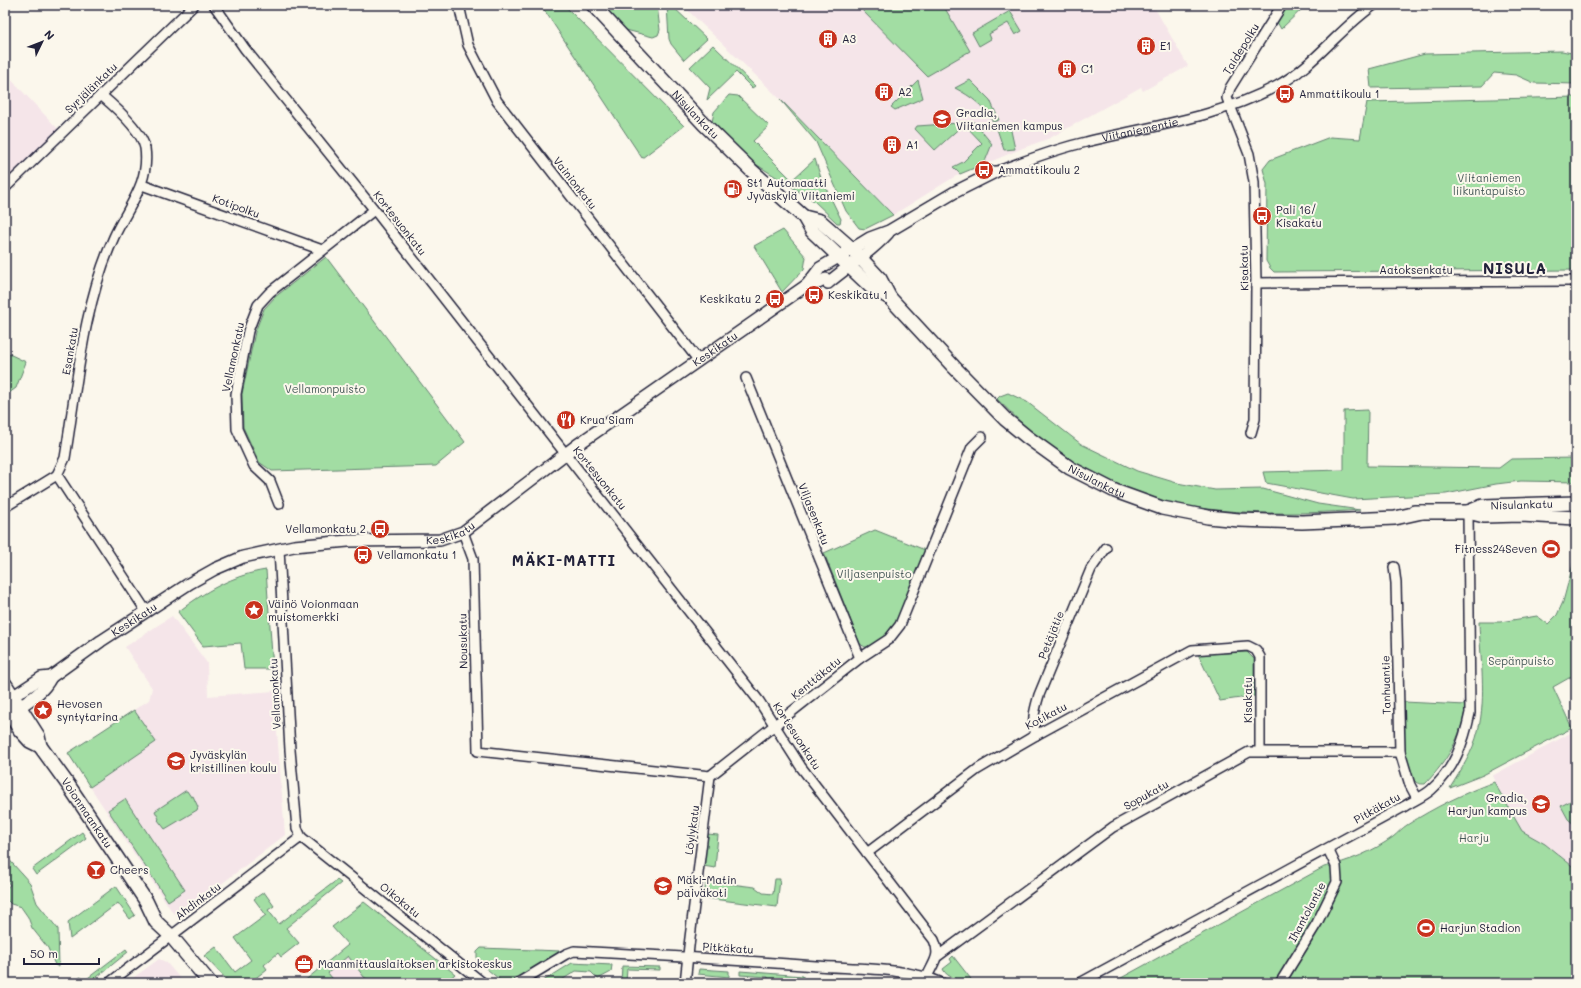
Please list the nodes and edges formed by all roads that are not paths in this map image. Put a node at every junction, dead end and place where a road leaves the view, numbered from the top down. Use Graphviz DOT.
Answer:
graph roads {
  1 [pos="194,5"];
  2 [pos="214,5"];
  3 [pos="459,5"];
  4 [pos="593,5"];
  5 [pos="1282,5"];
  6 [pos="1374,5"];
  7 [pos="101,94"];
  8 [pos="1231,107"];
  9 [pos="995,172"];
  10 [pos="142,185"];
  11 [pos="5,188"];
  12 [pos="374,210"];
  13 [pos="804,217"];
  14 [pos="322,250"];
  15 [pos="856,254"];
  16 [pos="844,261"];
  17 [pos="1576,281"];
  18 [pos="1256,283"];
  19 [pos="808,285"];
  20 [pos="890,298"];
  21 [pos="699,361"];
  22 [pos="746,378"];
  23 [pos="1251,433"];
  24 [pos="982,437"];
  25 [pos="566,454"];
  26 [pos="57,475"];
  27 [pos="1576,503"];
  28 [pos="279,504"];
  29 [pos="5,507"];
  30 [pos="1468,512"];
  31 [pos="1576,518"];
  32 [pos="463,532"];
  33 [pos="1106,548"];
  34 [pos="279,549"];
  35 [pos="1394,567"];
  36 [pos="146,611"];
  37 [pos="1256,650"];
  38 [pos="860,658"];
  39 [pos="5,684"];
  40 [pos="10,707"];
  41 [pos="775,726"];
  42 [pos="1036,735"];
  43 [pos="1260,750"];
  44 [pos="1400,752"];
  45 [pos="710,776"];
  46 [pos="1417,798"];
  47 [pos="301,837"];
  48 [pos="1328,849"];
  49 [pos="866,853"];
  50 [pos="171,936"];
  51 [pos="938,956"];
  52 [pos="688,957"];
  53 [pos="927,976"];
  54 [pos="109,983"];
  55 [pos="210,983"];
  56 [pos="483,983"];
  57 [pos="518,983"];
  58 [pos="685,983"];
  59 [pos="942,983"];
  60 [pos="1080,983"];
  61 [pos="1280,983"];
  1 -- 7 [label="street, Syrjälänkatu"];
  2 -- 12 [label="street, Kortesuonkatu"];
  3 -- 21 [label="street, Vainionkatu"];
  4 -- 13 [label="main road, Nisulankatu"];
  5 -- 8 [label="street, Taidepolku"];
  6 -- 8 [label="street, Viitaniementie"];
  7 -- 10 [label="street, Esankatu"];
  7 -- 11 [label="street, Syrjälänkatu"];
  8 -- 9 [label="street, Viitaniementie"];
  8 -- 18 [label="street, Kisakatu"];
  9 -- 15 [label="street, Viitaniementie"];
  10 -- 14 [label="street, Kotipolku"];
  10 -- 26 [label="street, Esankatu"];
  12 -- 14 [label="street, Vellamonkatu"];
  12 -- 25 [label="street, Kortesuonkatu"];
  13 -- 15 [label="main road, Nisulankatu"];
  13 -- 16 [label="main road, Nisulankatu"];
  14 -- 28 [label="street, Vellamonkatu"];
  15 -- 16 [label="street, Keskikatu"];
  15 -- 20 [label="main road, Nisulankatu"];
  16 -- 19 [label="street, Keskikatu"];
  16 -- 19 [label="street, Keskikatu"];
  16 -- 20 [label="main road, Nisulankatu"];
  17 -- 18 [label="street, Aatoksenkatu"];
  18 -- 23 [label="street, Kisakatu"];
  19 -- 21 [label="street, Keskikatu"];
  20 -- 30 [label="main road, Nisulankatu"];
  21 -- 25 [label="street, Keskikatu"];
  22 -- 38 [label="street, Viljasenkatu"];
  24 -- 38 [label="street, Kenttäkatu"];
  25 -- 32 [label="street, Keskikatu"];
  25 -- 41 [label="street, Kortesuonkatu"];
  26 -- 29 [label="street"];
  26 -- 36 [label="street"];
  27 -- 30 [label="main road, Nisulankatu"];
  30 -- 31 [label="main road, Nisulankatu"];
  30 -- 46 [label="street, Pitkäkatu"];
  32 -- 34 [label="street, Keskikatu"];
  32 -- 45 [label="street, Nousukatu"];
  33 -- 42 [label="street, Petäjätie"];
  34 -- 36 [label="street, Keskikatu"];
  34 -- 47 [label="street, Vellamonkatu"];
  35 -- 44 [label="street, Tanhuantie"];
  36 -- 40 [label="street, Keskikatu"];
  37 -- 42 [label="street, Kotikatu"];
  37 -- 43 [label="street, Kisakatu"];
  38 -- 41 [label="street, Kenttäkatu"];
  39 -- 40 [label="main road, Voionmaankatu"];
  40 -- 50 [label="main road, Voionmaankatu"];
  41 -- 45 [label="street, Kenttäkatu"];
  41 -- 49 [label="street, Kortesuonkatu"];
  42 -- 49 [label="street, Kotikatu"];
  43 -- 44 [label="street, Sopukatu"];
  43 -- 51 [label="street, Sopukatu"];
  44 -- 46 [label="street, Tanhuantie"];
  45 -- 52 [label="street, Löylykatu"];
  46 -- 48 [label="street, Pitkäkatu"];
  47 -- 50 [label="street, Ahdinkatu"];
  47 -- 56 [label="street, Oikokatu"];
  48 -- 60 [label="street, Pitkäkatu"];
  48 -- 61 [label="street, Ihantolantie"];
  49 -- 51 [label="street, Kortesuonkatu"];
  50 -- 54 [label="street, Ahdinkatu"];
  50 -- 55 [label="main road, Voionmaankatu"];
  51 -- 53 [label="street"];
  52 -- 53 [label="street, Pitkäkatu"];
  52 -- 57 [label="street, Pitkäkatu"];
  52 -- 58 [label="street, Löylykatu"];
  53 -- 59 [label="street, Pitkäkatu"];
}
